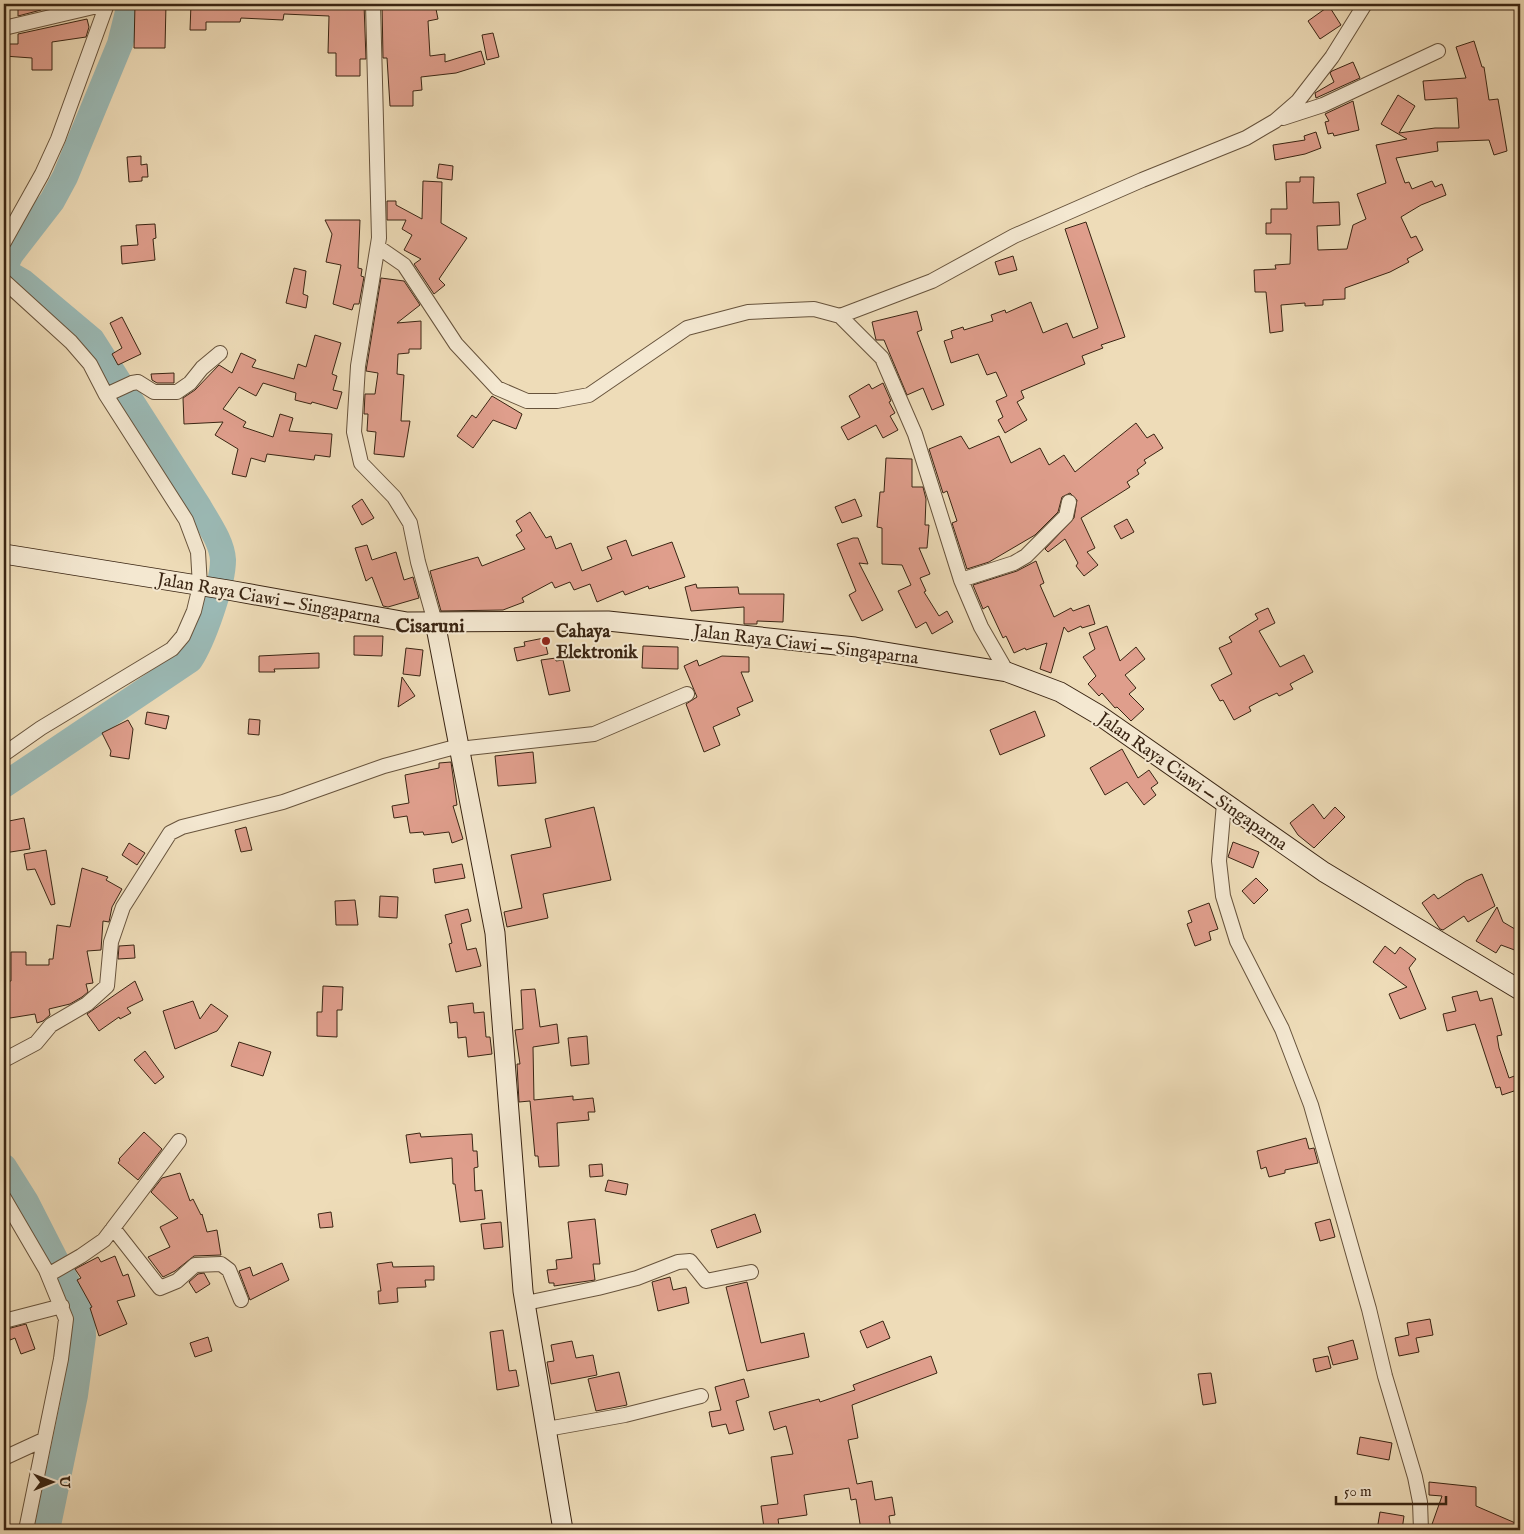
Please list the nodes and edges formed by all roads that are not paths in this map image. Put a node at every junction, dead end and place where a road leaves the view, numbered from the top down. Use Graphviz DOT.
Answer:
graph roads {
  1 [pos="106,4"];
  2 [pos="373,4"];
  3 [pos="1365,4"];
  4 [pos="4,28"];
  5 [pos="1438,51"];
  6 [pos="1275,121"];
  7 [pos="4,242"];
  8 [pos="378,247"];
  9 [pos="4,281"];
  10 [pos="840,316"];
  11 [pos="220,353"];
  12 [pos="112,392"];
  13 [pos="1069,502"];
  14 [pos="4,554"];
  15 [pos="961,580"];
  16 [pos="204,587"];
  17 [pos="435,622"];
  18 [pos="1007,672"];
  19 [pos="687,694"];
  20 [pos="459,748"];
  21 [pos="4,754"];
  22 [pos="1224,803"];
  23 [pos="1520,990"];
  24 [pos="4,1060"];
  25 [pos="179,1141"];
  26 [pos="4,1198"];
  27 [pos="113,1228"];
  28 [pos="53,1271"];
  29 [pos="751,1272"];
  30 [pos="241,1300"];
  31 [pos="526,1302"];
  32 [pos="62,1306"];
  33 [pos="4,1321"];
  34 [pos="701,1396"];
  35 [pos="547,1429"];
  36 [pos="43,1440"];
  37 [pos="4,1458"];
  38 [pos="26,1530"];
  39 [pos="563,1530"];
  40 [pos="1421,1530"];
  1 -- 4 [label="street"];
  1 -- 7 [label="street"];
  2 -- 8 [label="street"];
  3 -- 6 [label="street"];
  5 -- 6 [label="street"];
  6 -- 10 [label="street"];
  8 -- 10 [label="street"];
  8 -- 17 [label="street"];
  9 -- 12 [label="street"];
  10 -- 15 [label="street"];
  11 -- 12 [label="street"];
  12 -- 16 [label="street"];
  13 -- 15 [label="street"];
  14 -- 16 [label="main road, Jalan Raya Ciawi — Singaparna"];
  15 -- 18 [label="street"];
  16 -- 17 [label="main road, Jalan Raya Ciawi — Singaparna"];
  16 -- 21 [label="street"];
  17 -- 18 [label="main road, Jalan Raya Ciawi — Singaparna"];
  17 -- 20 [label="main road"];
  18 -- 22 [label="main road, Jalan Raya Ciawi — Singaparna"];
  19 -- 20 [label="street"];
  20 -- 24 [label="street"];
  20 -- 31 [label="main road"];
  22 -- 23 [label="main road, Jalan Raya Ciawi — Singaparna"];
  22 -- 40 [label="street"];
  25 -- 27 [label="street"];
  26 -- 28 [label="street"];
  27 -- 28 [label="street"];
  27 -- 30 [label="street"];
  28 -- 32 [label="street"];
  29 -- 31 [label="street"];
  31 -- 35 [label="main road"];
  32 -- 33 [label="street"];
  32 -- 36 [label="street"];
  34 -- 35 [label="street"];
  35 -- 39 [label="main road"];
  36 -- 37 [label="street"];
  36 -- 38 [label="street"];
}
